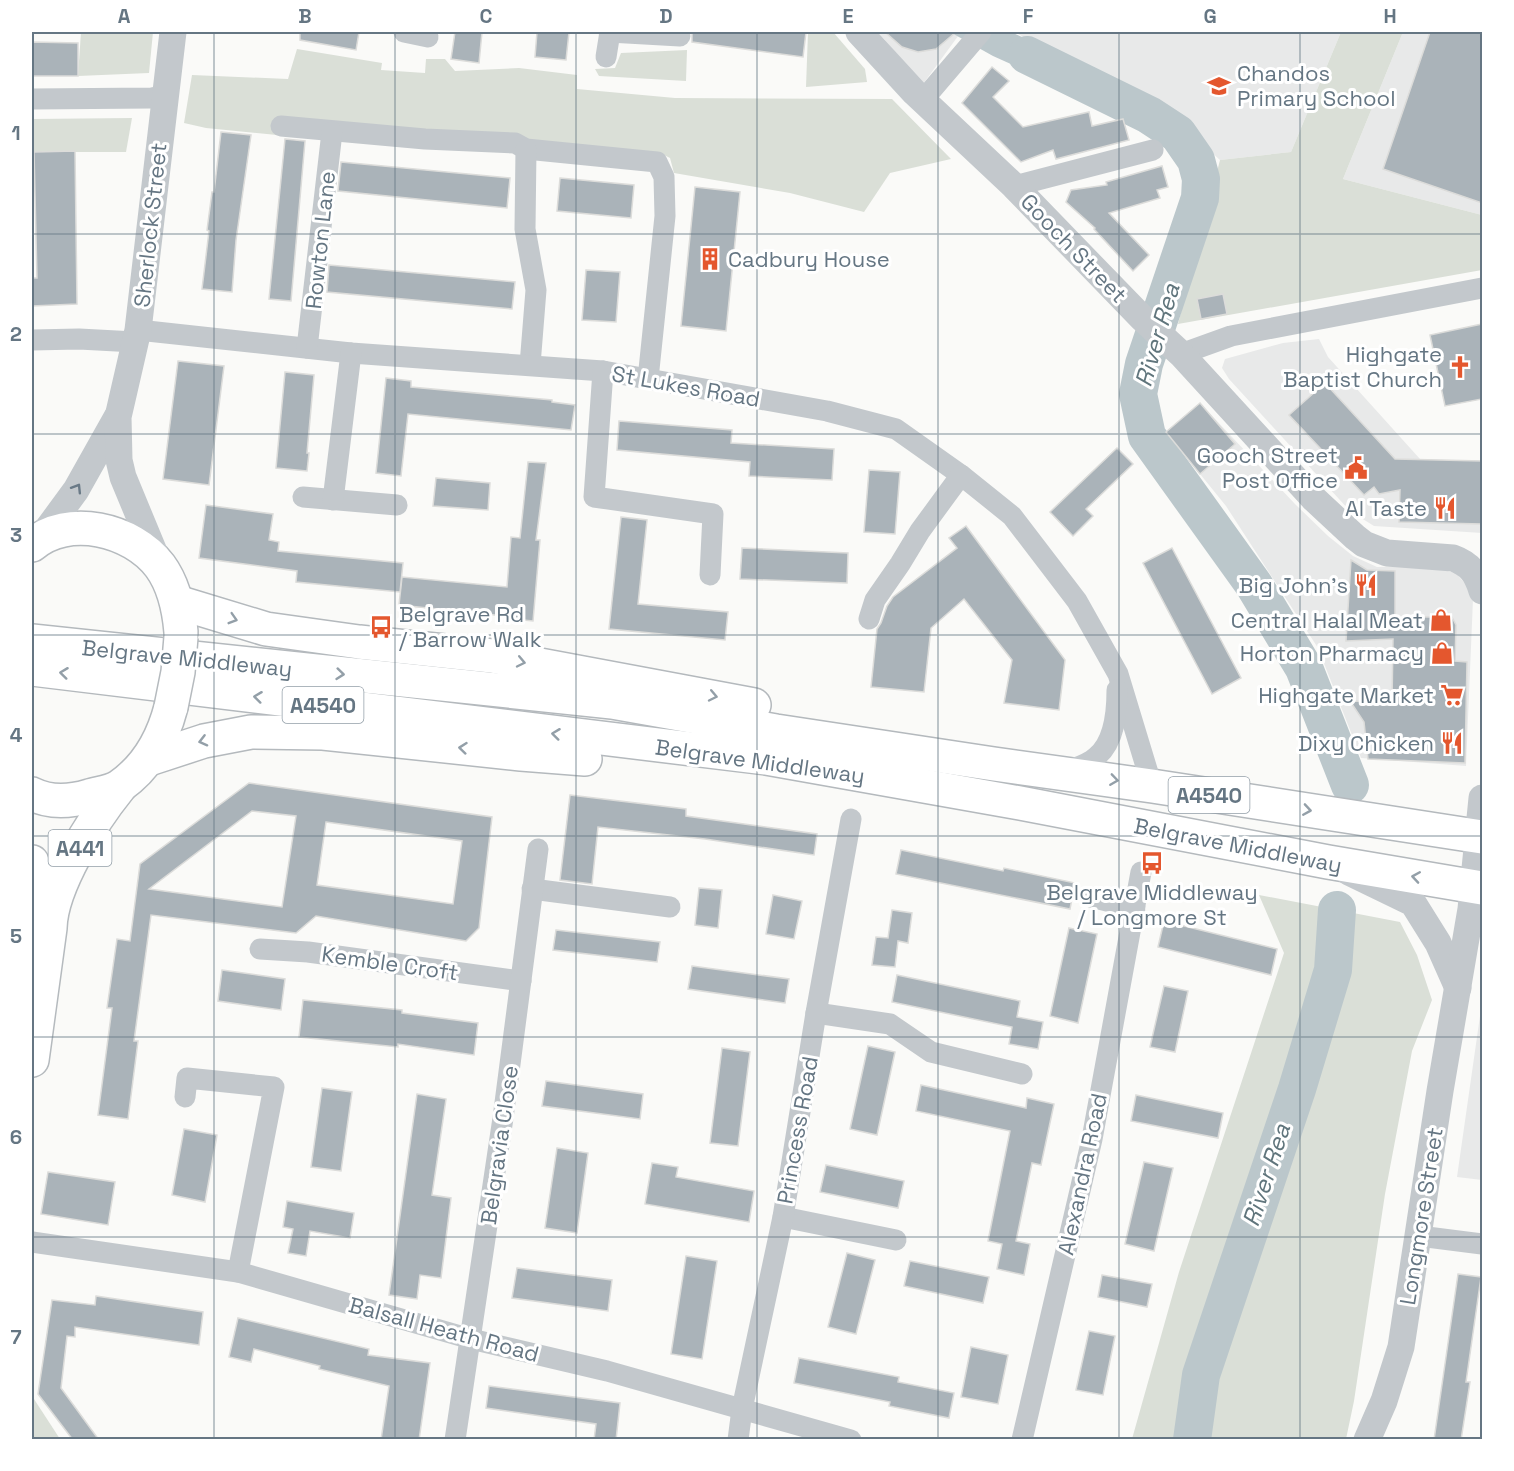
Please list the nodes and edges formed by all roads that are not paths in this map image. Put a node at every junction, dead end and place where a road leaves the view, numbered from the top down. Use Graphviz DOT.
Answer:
graph roads {
  1 [pos="173,32"];
  2 [pos="404,32"];
  3 [pos="610,32"];
  4 [pos="859,32"];
  5 [pos="981,32"];
  6 [pos="680,36"];
  7 [pos="428,37"];
  8 [pos="606,57"];
  9 [pos="165,96"];
  10 [pos="32,99"];
  11 [pos="924,100"];
  12 [pos="281,126"];
  13 [pos="332,132"];
  14 [pos="526,149"];
  15 [pos="1153,150"];
  16 [pos="1014,186"];
  17 [pos="1482,288"];
  18 [pos="137,336"];
  19 [pos="32,340"];
  20 [pos="1173,347"];
  21 [pos="307,348"];
  22 [pos="351,353"];
  23 [pos="530,365"];
  24 [pos="603,371"];
  25 [pos="648,379"];
  26 [pos="118,417"];
  27 [pos="961,475"];
  28 [pos="303,497"];
  29 [pos="333,500"];
  30 [pos="397,505"];
  31 [pos="37,540"];
  32 [pos="159,565"];
  33 [pos="1474,565"];
  34 [pos="710,575"];
  35 [pos="1482,591"];
  36 [pos="177,602"];
  37 [pos="869,619"];
  38 [pos="32,641"];
  39 [pos="32,669"];
  40 [pos="1118,674"];
  41 [pos="149,759"];
  42 [pos="994,764"];
  43 [pos="1064,773"];
  44 [pos="1152,786"];
  45 [pos="119,788"];
  46 [pos="32,794"];
  47 [pos="1482,798"];
  48 [pos="1020,803"];
  49 [pos="851,819"];
  50 [pos="1480,837"];
  51 [pos="538,849"];
  52 [pos="32,862"];
  53 [pos="1329,862"];
  54 [pos="1141,872"];
  55 [pos="1478,887"];
  56 [pos="532,889"];
  57 [pos="1091,897"];
  58 [pos="670,907"];
  59 [pos="1135,908"];
  60 [pos="51,915"];
  61 [pos="260,949"];
  62 [pos="1482,957"];
  63 [pos="521,981"];
  64 [pos="1458,988"];
  65 [pos="816,1013"];
  66 [pos="32,1060"];
  67 [pos="1022,1074"];
  68 [pos="185,1097"];
  69 [pos="783,1217"];
  70 [pos="1419,1236"];
  71 [pos="896,1240"];
  72 [pos="32,1242"];
  73 [pos="1482,1244"];
  74 [pos="238,1272"];
  75 [pos="471,1339"];
  76 [pos="742,1409"];
  77 [pos="455,1440"];
  78 [pos="738,1440"];
  79 [pos="851,1440"];
  80 [pos="1022,1440"];
  81 [pos="1367,1440"];
  1 -- 9 [label="street, Sherlock Street"];
  2 -- 7 [label="street"];
  3 -- 6 [label="street"];
  3 -- 8 [label="street"];
  4 -- 11 [label="street, Gooch Street"];
  5 -- 11 [label="street"];
  9 -- 10 [label="street"];
  9 -- 18 [label="street, Sherlock Street"];
  11 -- 16 [label="street, Gooch Street"];
  12 -- 13 [label="street"];
  13 -- 14 [label="street"];
  13 -- 21 [label="street, Rowton Lane"];
  14 -- 23 [label="street"];
  14 -- 25 [label="street"];
  15 -- 16 [label="street"];
  16 -- 20 [label="street, Gooch Street"];
  17 -- 20 [label="street"];
  18 -- 19 [label="street, St Lukes Road"];
  18 -- 21 [label="street, St Lukes Road"];
  18 -- 26 [label="street, Sherlock Street"];
  20 -- 33 [label="street, Gooch Street"];
  21 -- 22 [label="street, St Lukes Road"];
  22 -- 23 [label="street, St Lukes Road"];
  22 -- 29 [label="street"];
  23 -- 24 [label="street, St Lukes Road"];
  24 -- 25 [label="street, St Lukes Road"];
  24 -- 34 [label="street"];
  25 -- 27 [label="street, St Lukes Road"];
  31 -- 26 [label="street, Sherlock Street, one-way"];
  26 -- 32 [label="street, Sherlock Street"];
  27 -- 37 [label="street"];
  27 -- 40 [label="street, St Lukes Road"];
  28 -- 29 [label="street"];
  29 -- 30 [label="street"];
  31 -- 32 [label="main road"];
  32 -- 36 [label="main road"];
  33 -- 35 [label="street"];
  36 -- 41 [label="main road, bridge"];
  36 -- 42 [label="main road, one-way"];
  38 -- 42 [label="main road, Belgrave Middleway / A4540, one-way"];
  48 -- 39 [label="main road, Belgrave Middleway / A4540, one-way"];
  40 -- 43 [label="street"];
  40 -- 44 [label="street, St Lukes Road"];
  41 -- 45 [label="main road"];
  48 -- 41 [label="main road, one-way"];
  42 -- 43 [label="main road, Belgrave Middleway / A4540"];
  43 -- 44 [label="main road, Belgrave Middleway / A4540, one-way"];
  44 -- 50 [label="main road, Belgrave Middleway / A4540, one-way"];
  45 -- 46 [label="main road"];
  45 -- 60 [label="main road, A441"];
  47 -- 50 [label="street, Longmore Street"];
  48 -- 53 [label="main road, Belgrave Middleway / A4540"];
  49 -- 65 [label="street, Princess Road"];
  50 -- 55 [label="street, Longmore Street"];
  51 -- 56 [label="street, Belgravia Close"];
  52 -- 60 [label="main road, A441"];
  55 -- 53 [label="main road, Belgrave Middleway / A4540, one-way"];
  53 -- 64 [label="street"];
  54 -- 59 [label="street, Alexandra Road"];
  55 -- 64 [label="street, Longmore Street"];
  56 -- 58 [label="street"];
  56 -- 63 [label="street, Belgravia Close"];
  57 -- 59 [label="street"];
  59 -- 80 [label="street, Alexandra Road"];
  60 -- 66 [label="main road, A441"];
  61 -- 63 [label="street, Kemble Croft"];
  62 -- 64 [label="street, Longmore Street"];
  63 -- 75 [label="street, Belgravia Close"];
  64 -- 70 [label="street, Longmore Street"];
  65 -- 67 [label="street"];
  65 -- 69 [label="street, Princess Road"];
  68 -- 74 [label="street"];
  69 -- 71 [label="street"];
  69 -- 76 [label="street, Princess Road"];
  70 -- 73 [label="street"];
  70 -- 81 [label="street, Longmore Street"];
  72 -- 74 [label="street, Balsall Heath Road"];
  74 -- 75 [label="street, Balsall Heath Road"];
  75 -- 76 [label="street, Balsall Heath Road"];
  75 -- 77 [label="street, Belgravia Close"];
  76 -- 78 [label="street, Princess Road"];
  76 -- 79 [label="street, Balsall Heath Road"];
}
